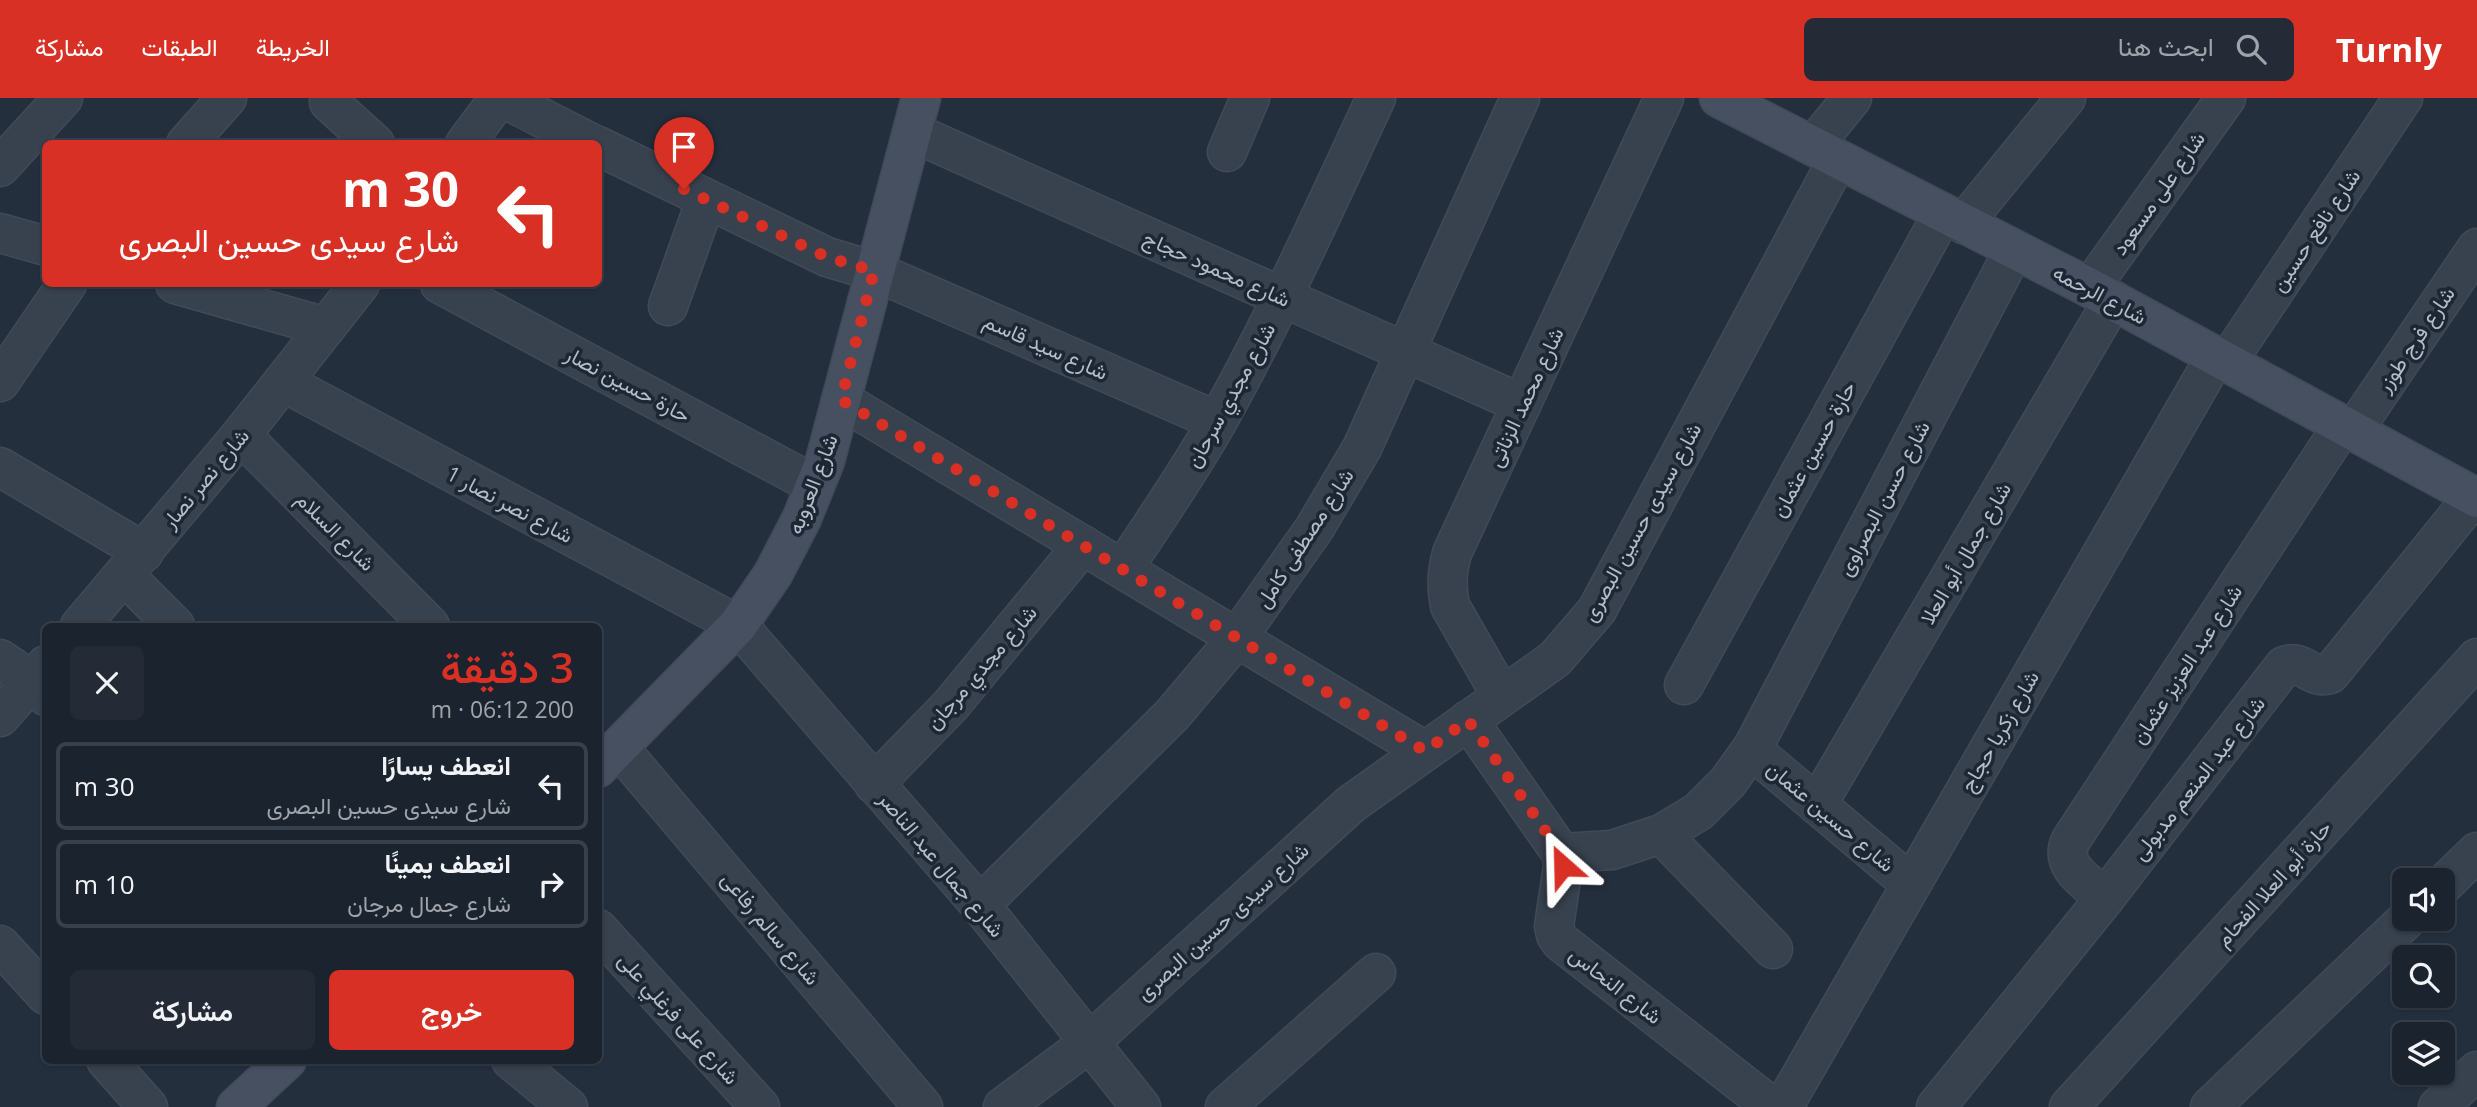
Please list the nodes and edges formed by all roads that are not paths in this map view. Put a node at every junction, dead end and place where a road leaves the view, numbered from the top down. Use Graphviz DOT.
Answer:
graph roads {
  1 [pos="63,98"];
  2 [pos="227,98"];
  3 [pos="501,98"];
  4 [pos="1251,98"];
  5 [pos="1376,98"];
  6 [pos="1520,98"];
  7 [pos="1664,98"];
  8 [pos="1720,98"];
  9 [pos="1852,98"];
  10 [pos="2066,98"];
  11 [pos="2226,98"];
  12 [pos="2403,98"];
  13 [pos="329,102"];
  14 [pos="913,109"];
  15 [pos="190,140"];
  16 [pos="371,140"];
  17 [pos="468,140"];
  18 [pos="583,140"];
  19 [pos="602,149"];
  20 [pos="1227,152"];
  21 [pos="1825,152"];
  22 [pos="0,167"];
  23 [pos="706,200"];
  24 [pos="1953,218"];
  25 [pos="0,233"];
  26 [pos="42,245"];
  27 [pos="2477,248"];
  28 [pos="2014,250"];
  29 [pos="874,271"];
  30 [pos="65,287"];
  31 [pos="199,287"];
  32 [pos="358,287"];
  33 [pos="446,287"];
  34 [pos="256,294"];
  35 [pos="2101,294"];
  36 [pos="1283,298"];
  37 [pos="668,306"];
  38 [pos="326,327"];
  39 [pos="1405,352"];
  40 [pos="2222,359"];
  41 [pos="0,382"];
  42 [pos="283,383"];
  43 [pos="841,400"];
  44 [pos="1522,404"];
  45 [pos="1217,421"];
  46 [pos="2348,428"];
  47 [pos="241,435"];
  48 [pos="0,467"];
  49 [pos="815,485"];
  50 [pos="2475,497"];
  51 [pos="1083,545"];
  52 [pos="134,564"];
  53 [pos="1123,569"];
  54 [pos="83,623"];
  55 [pos="173,623"];
  56 [pos="427,623"];
  57 [pos="738,625"];
  58 [pos="1237,638"];
  59 [pos="2477,658"];
  60 [pos="0,659"];
  61 [pos="41,681"];
  62 [pos="1684,685"];
  63 [pos="1501,695"];
  64 [pos="0,717"];
  65 [pos="1468,720"];
  66 [pos="1753,747"];
  67 [pos="1425,751"];
  68 [pos="609,758"];
  69 [pos="874,784"];
  70 [pos="1817,805"];
  71 [pos="1661,834"];
  72 [pos="2477,852"];
  73 [pos="1561,853"];
  74 [pos="2455,873"];
  75 [pos="1911,884"];
  76 [pos="2105,898"];
  77 [pos="979,905"];
  78 [pos="2394,931"];
  79 [pos="602,933"];
  80 [pos="0,945"];
  81 [pos="1773,948"];
  82 [pos="1376,973"];
  83 [pos="42,991"];
  84 [pos="1089,1043"];
  85 [pos="110,1064"];
  86 [pos="283,1064"];
  87 [pos="516,1064"];
  88 [pos="2477,1071"];
  89 [pos="148,1107"];
  90 [pos="236,1107"];
  91 [pos="567,1107"];
  92 [pos="760,1107"];
  93 [pos="923,1107"];
  94 [pos="1003,1107"];
  95 [pos="1141,1107"];
  96 [pos="1224,1107"];
  97 [pos="1772,1107"];
  98 [pos="1783,1107"];
  99 [pos="1936,1107"];
  100 [pos="2068,1107"];
  101 [pos="2210,1107"];
  102 [pos="2438,1107"];
  1 -- 22 [label="street"];
  2 -- 15 [label="street"];
  3 -- 17 [label="street"];
  3 -- 18 [label="street, شارع سيد قاسم"];
  4 -- 20 [label="street"];
  5 -- 36 [label="street, شارع مجدي سرحان"];
  6 -- 39 [label="street, شارع مصطفى كامل"];
  7 -- 44 [label="street, شارع محمد الزناتى"];
  8 -- 21 [label="street, شارع الرحمه"];
  9 -- 21 [label="street, شارع سيدى حسين البصرى"];
  10 -- 24 [label="street, حارة حسين عثمان"];
  11 -- 35 [label="street, شارع على مسعود"];
  12 -- 40 [label="street, شارع نافع حسين"];
  13 -- 16 [label="street"];
  14 -- 29 [label="street, شارع العروبه"];
  14 -- 36 [label="street, شارع محمود حجاج"];
  19 -- 23 [label="street, شارع سيد قاسم"];
  21 -- 24 [label="street, شارع الرحمه"];
  21 -- 63 [label="street, شارع سيدى حسين البصرى"];
  23 -- 29 [label="street, شارع سيد قاسم"];
  23 -- 37 [label="street"];
  24 -- 28 [label="street, شارع الرحمه"];
  24 -- 62 [label="street, حارة حسين عثمان"];
  25 -- 26 [label="street"];
  27 -- 46 [label="street, شارع فرج طوزر"];
  28 -- 35 [label="street, شارع الرحمه"];
  28 -- 66 [label="street, شارع حسن البصراوى"];
  29 -- 43 [label="street, شارع العروبه"];
  29 -- 45 [label="street, شارع سيد قاسم"];
  30 -- 41 [label="street"];
  31 -- 34 [label="street"];
  32 -- 38 [label="street, شارع نصر نصار"];
  33 -- 49 [label="street, حارة حسين نصار"];
  34 -- 38 [label="street"];
  35 -- 40 [label="street, شارع الرحمه"];
  35 -- 70 [label="street, شارع جمال أبو العلا"];
  36 -- 39 [label="street, شارع محمود حجاج"];
  36 -- 45 [label="street, شارع مجدي سرحان"];
  38 -- 42 [label="street, شارع نصر نصار"];
  39 -- 44 [label="street, شارع محمود حجاج"];
  39 -- 58 [label="street, شارع مصطفى كامل"];
  40 -- 46 [label="street, شارع الرحمه"];
  40 -- 75 [label="street, شارع زكريا حجاج"];
  42 -- 47 [label="street, شارع نصر نصار"];
  42 -- 57 [label="street, شارع نصر نصار 1"];
  43 -- 49 [label="street, شارع العروبه"];
  43 -- 51 [label="street"];
  44 -- 63 [label="street, شارع محمد الزناتى"];
  45 -- 53 [label="street, شارع مجدي سرحان"];
  46 -- 50 [label="street, شارع الرحمه"];
  46 -- 76 [label="street, شارع عبد العزيز عثمان"];
  47 -- 52 [label="street, شارع نصر نصار"];
  47 -- 56 [label="street, شارع السلام"];
  48 -- 52 [label="street"];
  49 -- 57 [label="street, شارع العروبه"];
  50 -- 76 [label="street, شارع عبد المنعم مدبولى"];
  51 -- 53 [label="street"];
  51 -- 69 [label="street, شارع مجدي مرجان"];
  52 -- 54 [label="street, شارع نصر نصار"];
  52 -- 55 [label="street"];
  53 -- 58 [label="street"];
  57 -- 68 [label="street, شارع العروبه"];
  57 -- 69 [label="street, شارع جمال عبد الناصر"];
  58 -- 67 [label="street"];
  58 -- 77 [label="street, شارع مصطفى كامل"];
  59 -- 100 [label="street, حارة أبو العلا الفحام"];
  60 -- 61 [label="street"];
  61 -- 64 [label="street"];
  63 -- 65 [label="street, شارع سيدى حسين البصرى"];
  65 -- 67 [label="street, شارع سيدى حسين البصرى"];
  65 -- 73 [label="street"];
  66 -- 70 [label="street, شارع حسين عثمان"];
  66 -- 71 [label="street, شارع حسن البصراوى"];
  67 -- 84 [label="street, شارع سيدى حسين البصرى"];
  68 -- 93 [label="street, شارع سالم رفاعى"];
  69 -- 77 [label="street, شارع جمال عبد الناصر"];
  70 -- 75 [label="street, شارع حسين عثمان"];
  71 -- 73 [label="street, شارع حسن البصراوى"];
  71 -- 81 [label="street"];
  72 -- 74 [label="street"];
  73 -- 97 [label="street, شارع النحاس"];
  75 -- 98 [label="street, شارع زكريا حجاج"];
  76 -- 99 [label="street, شارع عبد المنعم مدبولى"];
  77 -- 84 [label="street, شارع جمال عبد الناصر"];
  78 -- 101 [label="street"];
  79 -- 92 [label="street, شارع على فرغلي على"];
  80 -- 83 [label="street"];
  82 -- 96 [label="street"];
  84 -- 94 [label="street, شارع سيدى حسين البصرى"];
  84 -- 95 [label="street, شارع جمال عبد الناصر"];
  85 -- 89 [label="street"];
  86 -- 90 [label="street"];
  87 -- 91 [label="street"];
  88 -- 102 [label="street"];
}
